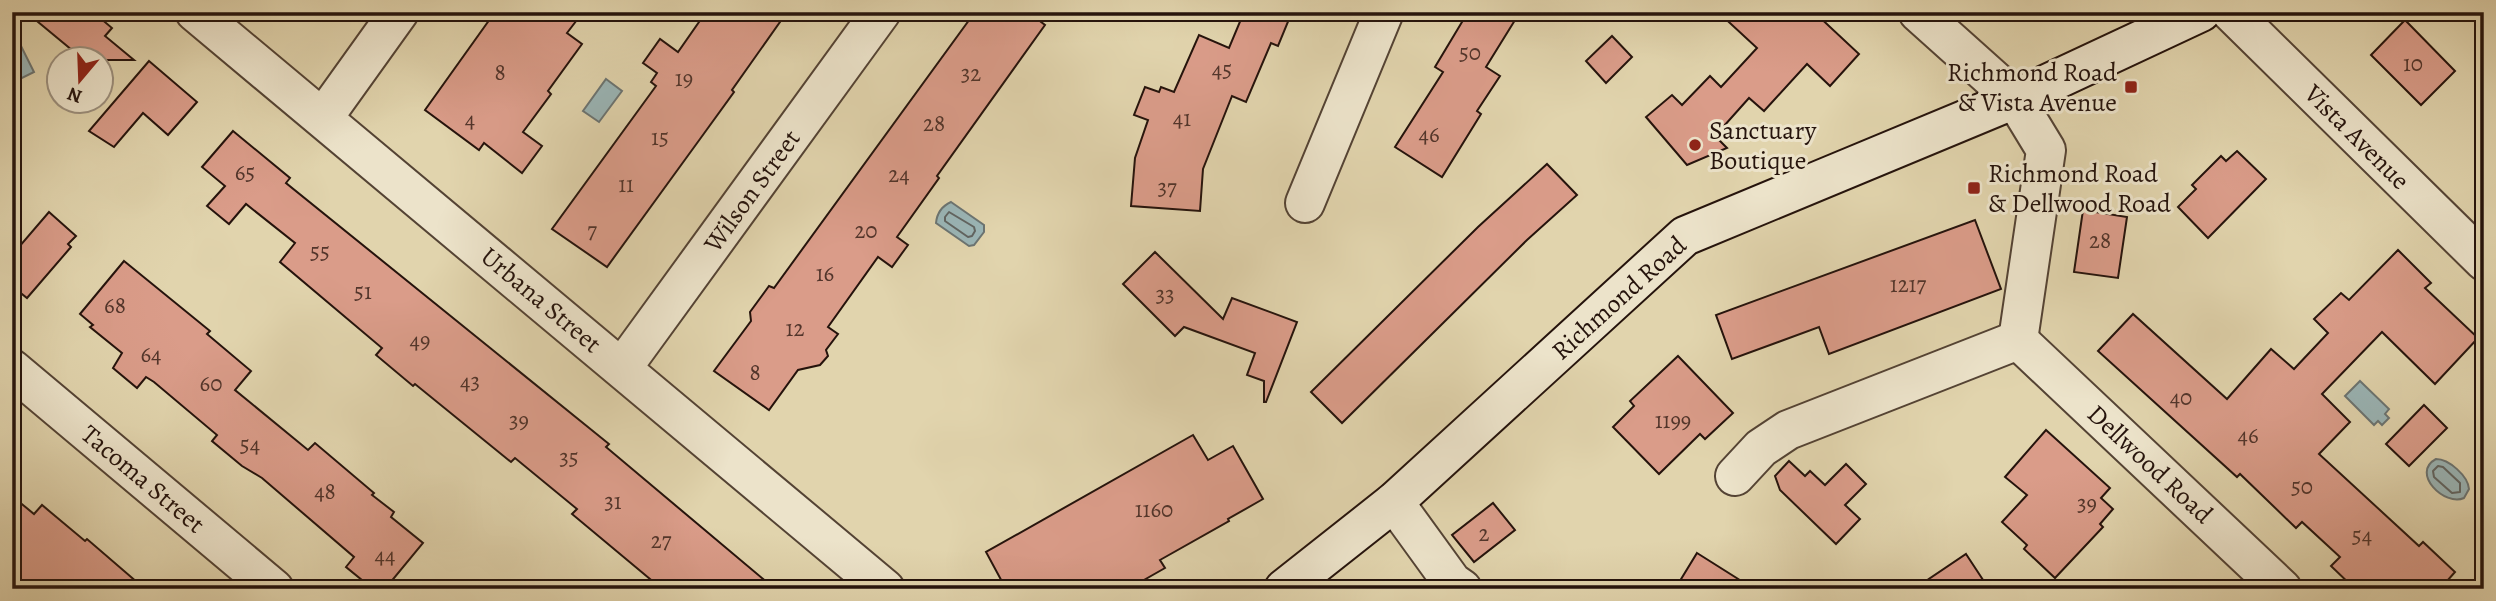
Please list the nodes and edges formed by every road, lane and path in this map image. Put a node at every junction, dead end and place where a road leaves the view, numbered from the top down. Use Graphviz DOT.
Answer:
graph roads {
  1 [pos="195,12"];
  2 [pos="399,12"];
  3 [pos="881,12"];
  4 [pos="1384,12"];
  5 [pos="1918,12"];
  6 [pos="2201,12"];
  7 [pos="2231,12"];
  8 [pos="2015,99"];
  9 [pos="323,118"];
  10 [pos="1305,203"];
  11 [pos="2484,261"];
  12 [pos="2018,340"];
  13 [pos="622,368"];
  14 [pos="12,369"];
  15 [pos="1735,476"];
  16 [pos="1394,502"];
  17 [pos="274,589"];
  18 [pos="885,589"];
  19 [pos="1284,589"];
  20 [pos="1462,589"];
  21 [pos="2282,589"];
  1 -- 9 [label="street, Urbana Street"];
  2 -- 9 [label="street"];
  3 -- 13 [label="street, Wilson Street"];
  4 -- 10 [label="street"];
  5 -- 8 [label="street"];
  6 -- 8 [label="street, Richmond Road"];
  7 -- 11 [label="street, Vista Avenue"];
  8 -- 12 [label="street"];
  8 -- 16 [label="street, Richmond Road"];
  9 -- 13 [label="street, Urbana Street"];
  12 -- 15 [label="street"];
  12 -- 21 [label="street, Dellwood Road"];
  13 -- 18 [label="street, Urbana Street"];
  14 -- 17 [label="street, Tacoma Street"];
  16 -- 19 [label="street, Richmond Road"];
  16 -- 20 [label="street"];
}
